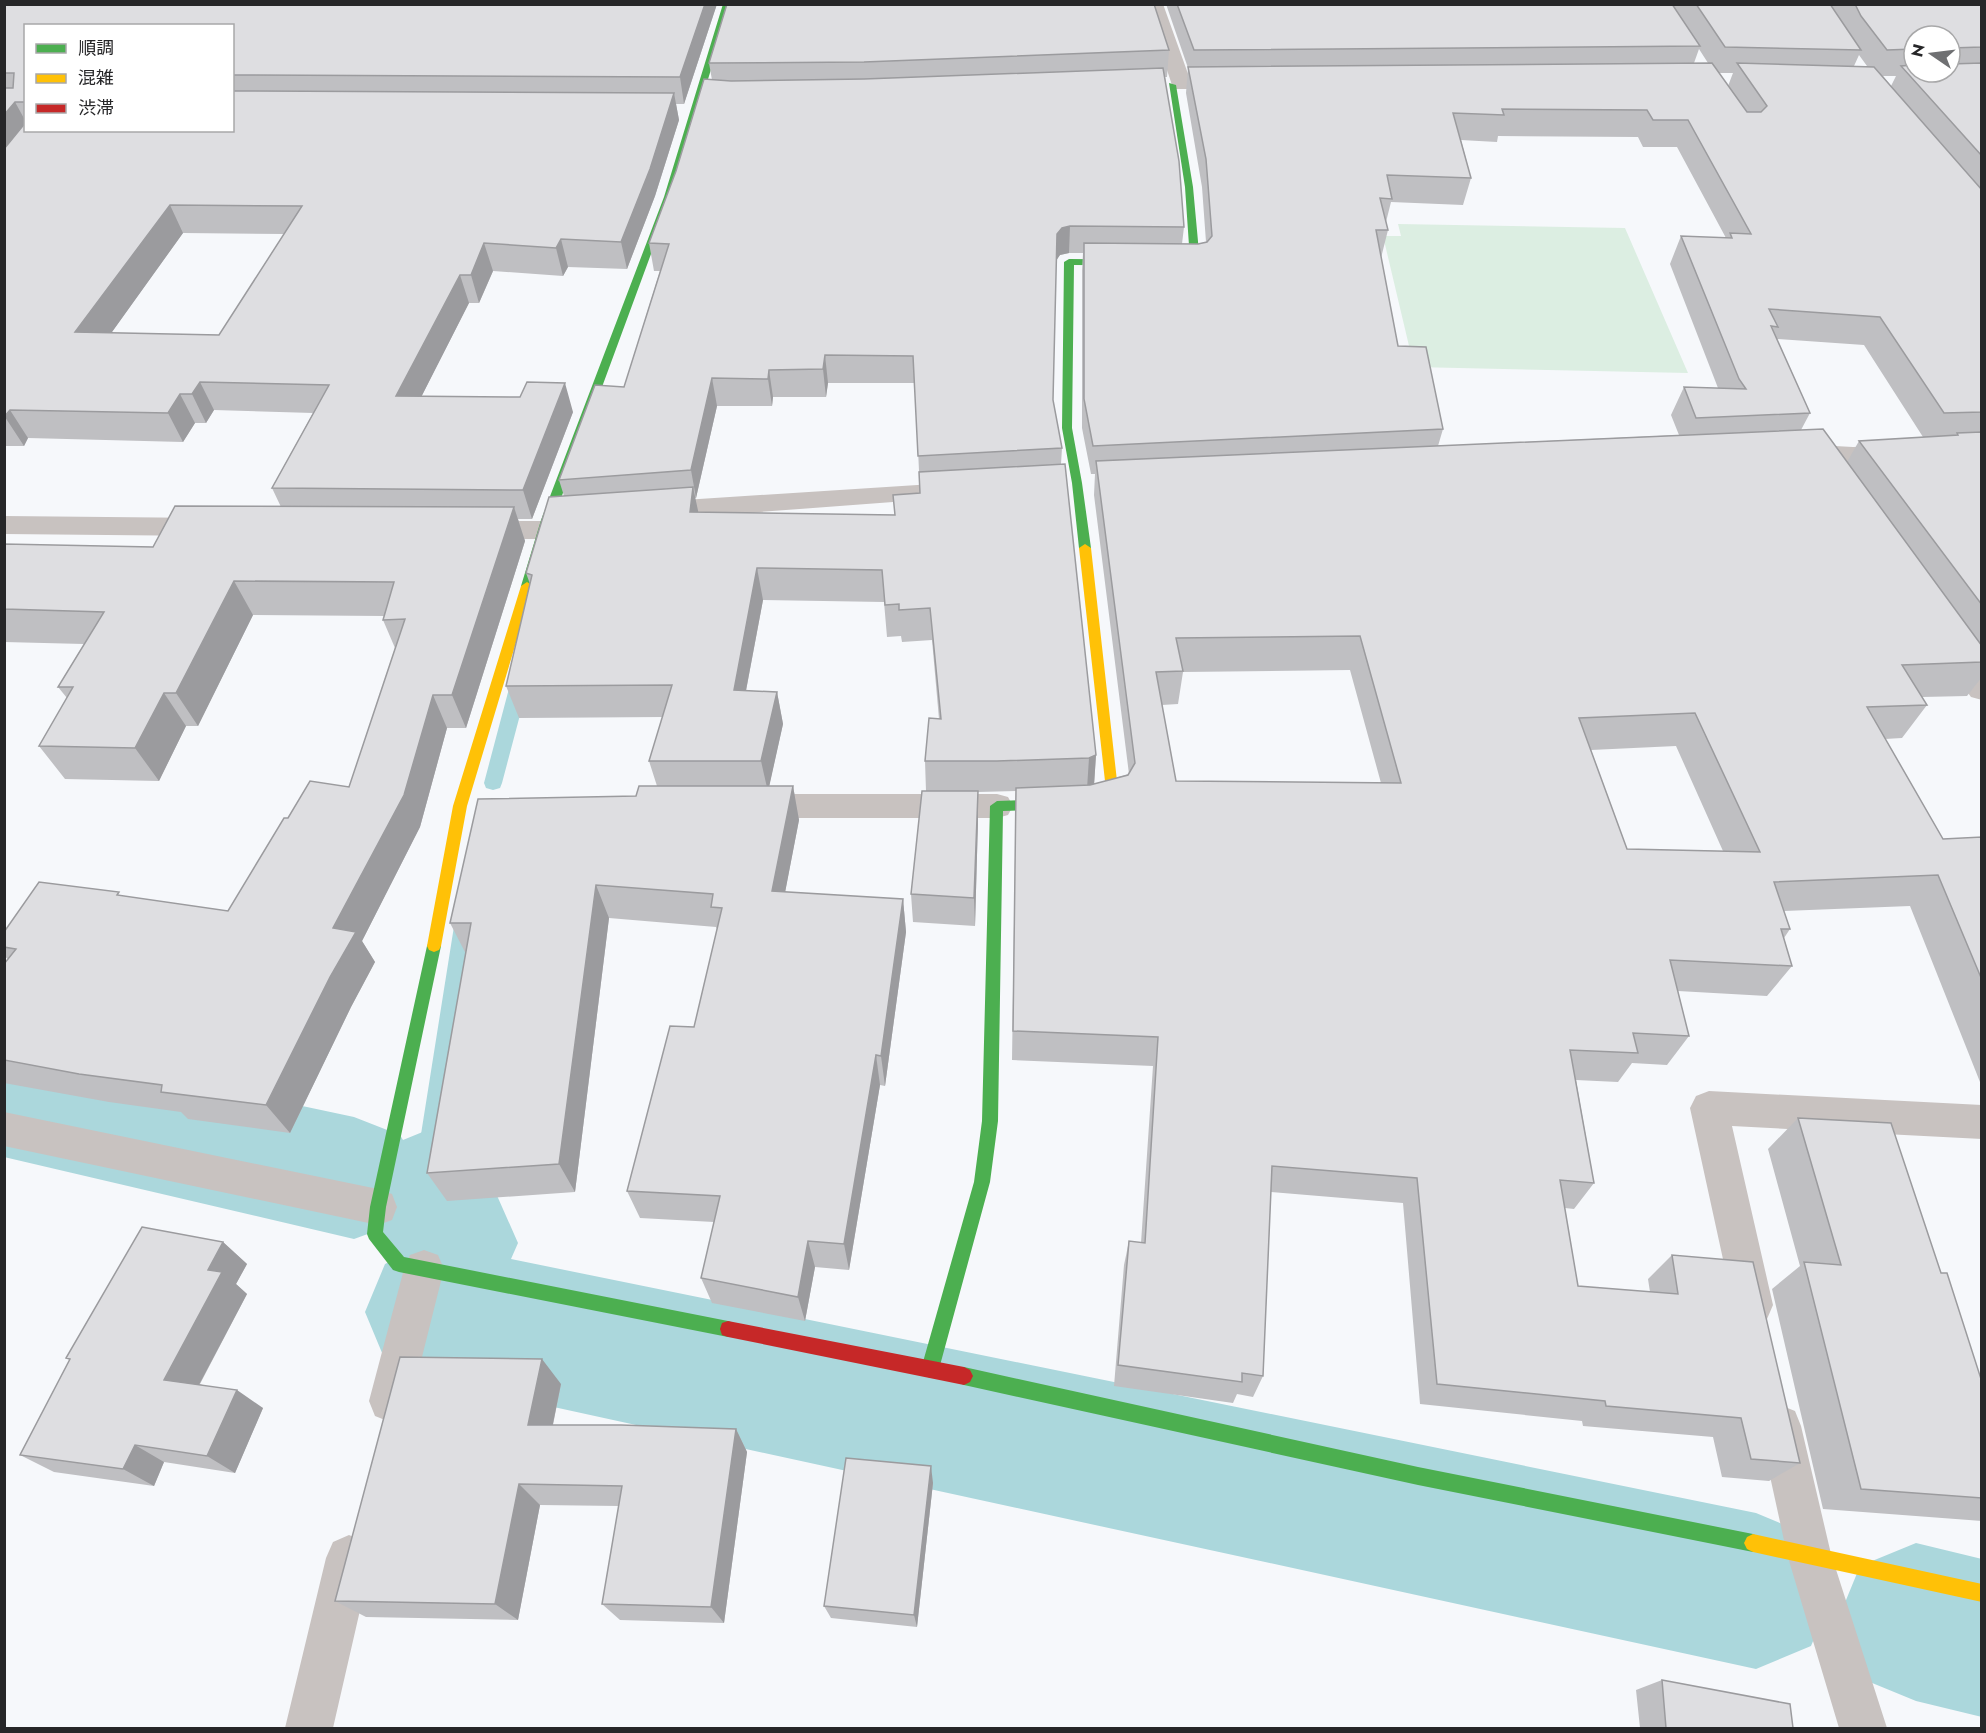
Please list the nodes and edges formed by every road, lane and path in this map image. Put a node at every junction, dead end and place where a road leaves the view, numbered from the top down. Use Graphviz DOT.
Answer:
graph roads {
  1 [pos="727,4"];
  2 [pos="1154,4"];
  3 [pos="1206,84"];
  4 [pos="1177,85"];
  5 [pos="1149,86"];
  6 [pos="723,99"];
  7 [pos="697,105"];
  8 [pos="672,112"];
  9 [pos="1982,450"];
  10 [pos="1775,453"];
  11 [pos="1815,453"];
  12 [pos="1835,482"];
  13 [pos="983,489"];
  14 [pos="630,513"];
  15 [pos="554,523"];
  16 [pos="4,525"];
  17 [pos="232,527"];
  18 [pos="448,529"];
  19 [pos="1934,623"];
  20 [pos="1982,689"];
  21 [pos="460,806"];
  22 [pos="495,806"];
  23 [pos="722,806"];
  24 [pos="997,806"];
  25 [pos="1982,1122"];
  26 [pos="4,1129"];
  27 [pos="378,1207"];
  28 [pos="424,1269"];
  29 [pos="1760,1337"];
  30 [pos="930,1370"];
  31 [pos="1773,1394"];
  32 [pos="379,1441"];
  33 [pos="358,1521"];
  34 [pos="1809,1554"];
  35 [pos="1982,1593"];
  36 [pos="309,1728"];
  37 [pos="1863,1728"];
  1 -- 7 [label="street"];
  2 -- 4 [label="street"];
  3 -- 4 [label="street"];
  4 -- 5 [label="street"];
  4 -- 24 [label="street"];
  6 -- 7 [label="street"];
  7 -- 8 [label="street"];
  7 -- 15 [label="street"];
  9 -- 11 [label="street"];
  10 -- 11 [label="street"];
  11 -- 12 [label="street"];
  13 -- 14 [label="street"];
  15 -- 18 [label="street"];
  15 -- 21 [label="street"];
  16 -- 17 [label="street"];
  19 -- 20 [label="street"];
  21 -- 22 [label="street"];
  21 -- 27 [label="street"];
  23 -- 24 [label="street"];
  24 -- 30 [label="street"];
  25 -- 29 [label="street"];
  26 -- 27 [label="street"];
  27 -- 28 [label="street"];
  28 -- 30 [label="street"];
  28 -- 32 [label="street"];
  30 -- 34 [label="street"];
  31 -- 34 [label="street"];
  33 -- 36 [label="street"];
  34 -- 35 [label="street"];
  34 -- 37 [label="street"];
}
